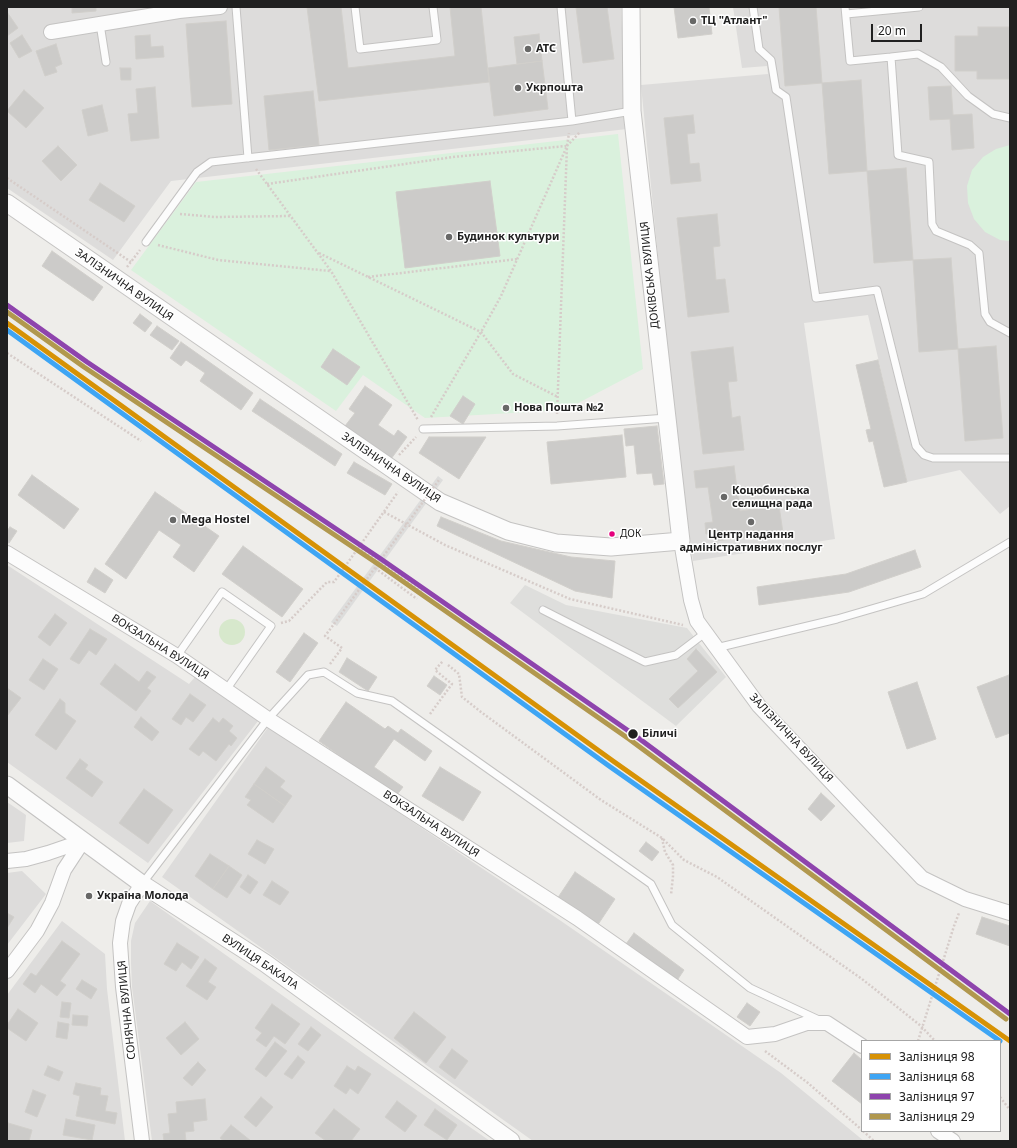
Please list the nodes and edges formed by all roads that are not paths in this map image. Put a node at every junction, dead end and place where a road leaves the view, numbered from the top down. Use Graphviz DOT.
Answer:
graph roads {
  1 [pos="220,7"];
  2 [pos="236,7"];
  3 [pos="355,7"];
  4 [pos="434,7"];
  5 [pos="561,7"];
  6 [pos="631,7"];
  7 [pos="753,7"];
  8 [pos="919,7"];
  9 [pos="846,10"];
  10 [pos="100,24"];
  11 [pos="51,32"];
  12 [pos="891,57"];
  13 [pos="106,62"];
  14 [pos="632,111"];
  15 [pos="1010,118"];
  16 [pos="572,121"];
  17 [pos="248,158"];
  18 [pos="7,203"];
  19 [pos="146,242"];
  20 [pos="1010,333"];
  21 [pos="667,418"];
  22 [pos="423,429"];
  23 [pos="1010,458"];
  24 [pos="681,542"];
  25 [pos="1010,542"];
  26 [pos="7,552"];
  27 [pos="543,610"];
  28 [pos="703,629"];
  29 [pos="716,648"];
  30 [pos="177,656"];
  31 [pos="226,690"];
  32 [pos="268,719"];
  33 [pos="7,785"];
  34 [pos="83,841"];
  35 [pos="7,861"];
  36 [pos="142,884"];
  37 [pos="1010,913"];
  38 [pos="7,972"];
  39 [pos="827,1023"];
  40 [pos="861,1045"];
  41 [pos="940,1132"];
  42 [pos="142,1141"];
  43 [pos="511,1141"];
  44 [pos="953,1141"];
  1 -- 10 [label="street"];
  2 -- 17 [label="lane"];
  3 -- 4 [label="lane"];
  5 -- 16 [label="lane"];
  6 -- 14 [label="street, ДОКІВСЬКА ВУЛИЦЯ"];
  7 -- 23 [label="lane"];
  8 -- 9 [label="lane"];
  9 -- 12 [label="lane"];
  10 -- 11 [label="street"];
  10 -- 13 [label="lane"];
  12 -- 15 [label="lane"];
  12 -- 20 [label="lane"];
  14 -- 16 [label="lane"];
  14 -- 21 [label="street, ДОКІВСЬКА ВУЛИЦЯ"];
  16 -- 17 [label="lane"];
  17 -- 19 [label="lane"];
  18 -- 24 [label="street, ЗАЛІЗНИЧНА ВУЛИЦЯ"];
  21 -- 22 [label="lane"];
  21 -- 24 [label="street, ДОКІВСЬКА ВУЛИЦЯ"];
  24 -- 28 [label="street, ЗАЛІЗНИЧНА ВУЛИЦЯ"];
  25 -- 29 [label="lane"];
  26 -- 30 [label="street, ВОКЗАЛЬНА ВУЛИЦЯ"];
  27 -- 28 [label="lane"];
  28 -- 29 [label="street, ЗАЛІЗНИЧНА ВУЛИЦЯ"];
  29 -- 37 [label="street, ЗАЛІЗНИЧНА ВУЛИЦЯ"];
  30 -- 31 [label="street, ВОКЗАЛЬНА ВУЛИЦЯ"];
  30 -- 31 [label="lane"];
  31 -- 32 [label="street, ВОКЗАЛЬНА ВУЛИЦЯ"];
  32 -- 36 [label="lane"];
  32 -- 39 [label="street, ВОКЗАЛЬНА ВУЛИЦЯ"];
  32 -- 39 [label="lane"];
  33 -- 34 [label="street, ВУЛИЦЯ БАКАЛА"];
  34 -- 35 [label="street"];
  34 -- 36 [label="street, ВУЛИЦЯ БАКАЛА"];
  34 -- 38 [label="street"];
  36 -- 42 [label="street, СОНЯЧНА ВУЛИЦЯ"];
  36 -- 43 [label="street, ВУЛИЦЯ БАКАЛА"];
  39 -- 40 [label="street"];
  41 -- 44 [label="street"];
}
